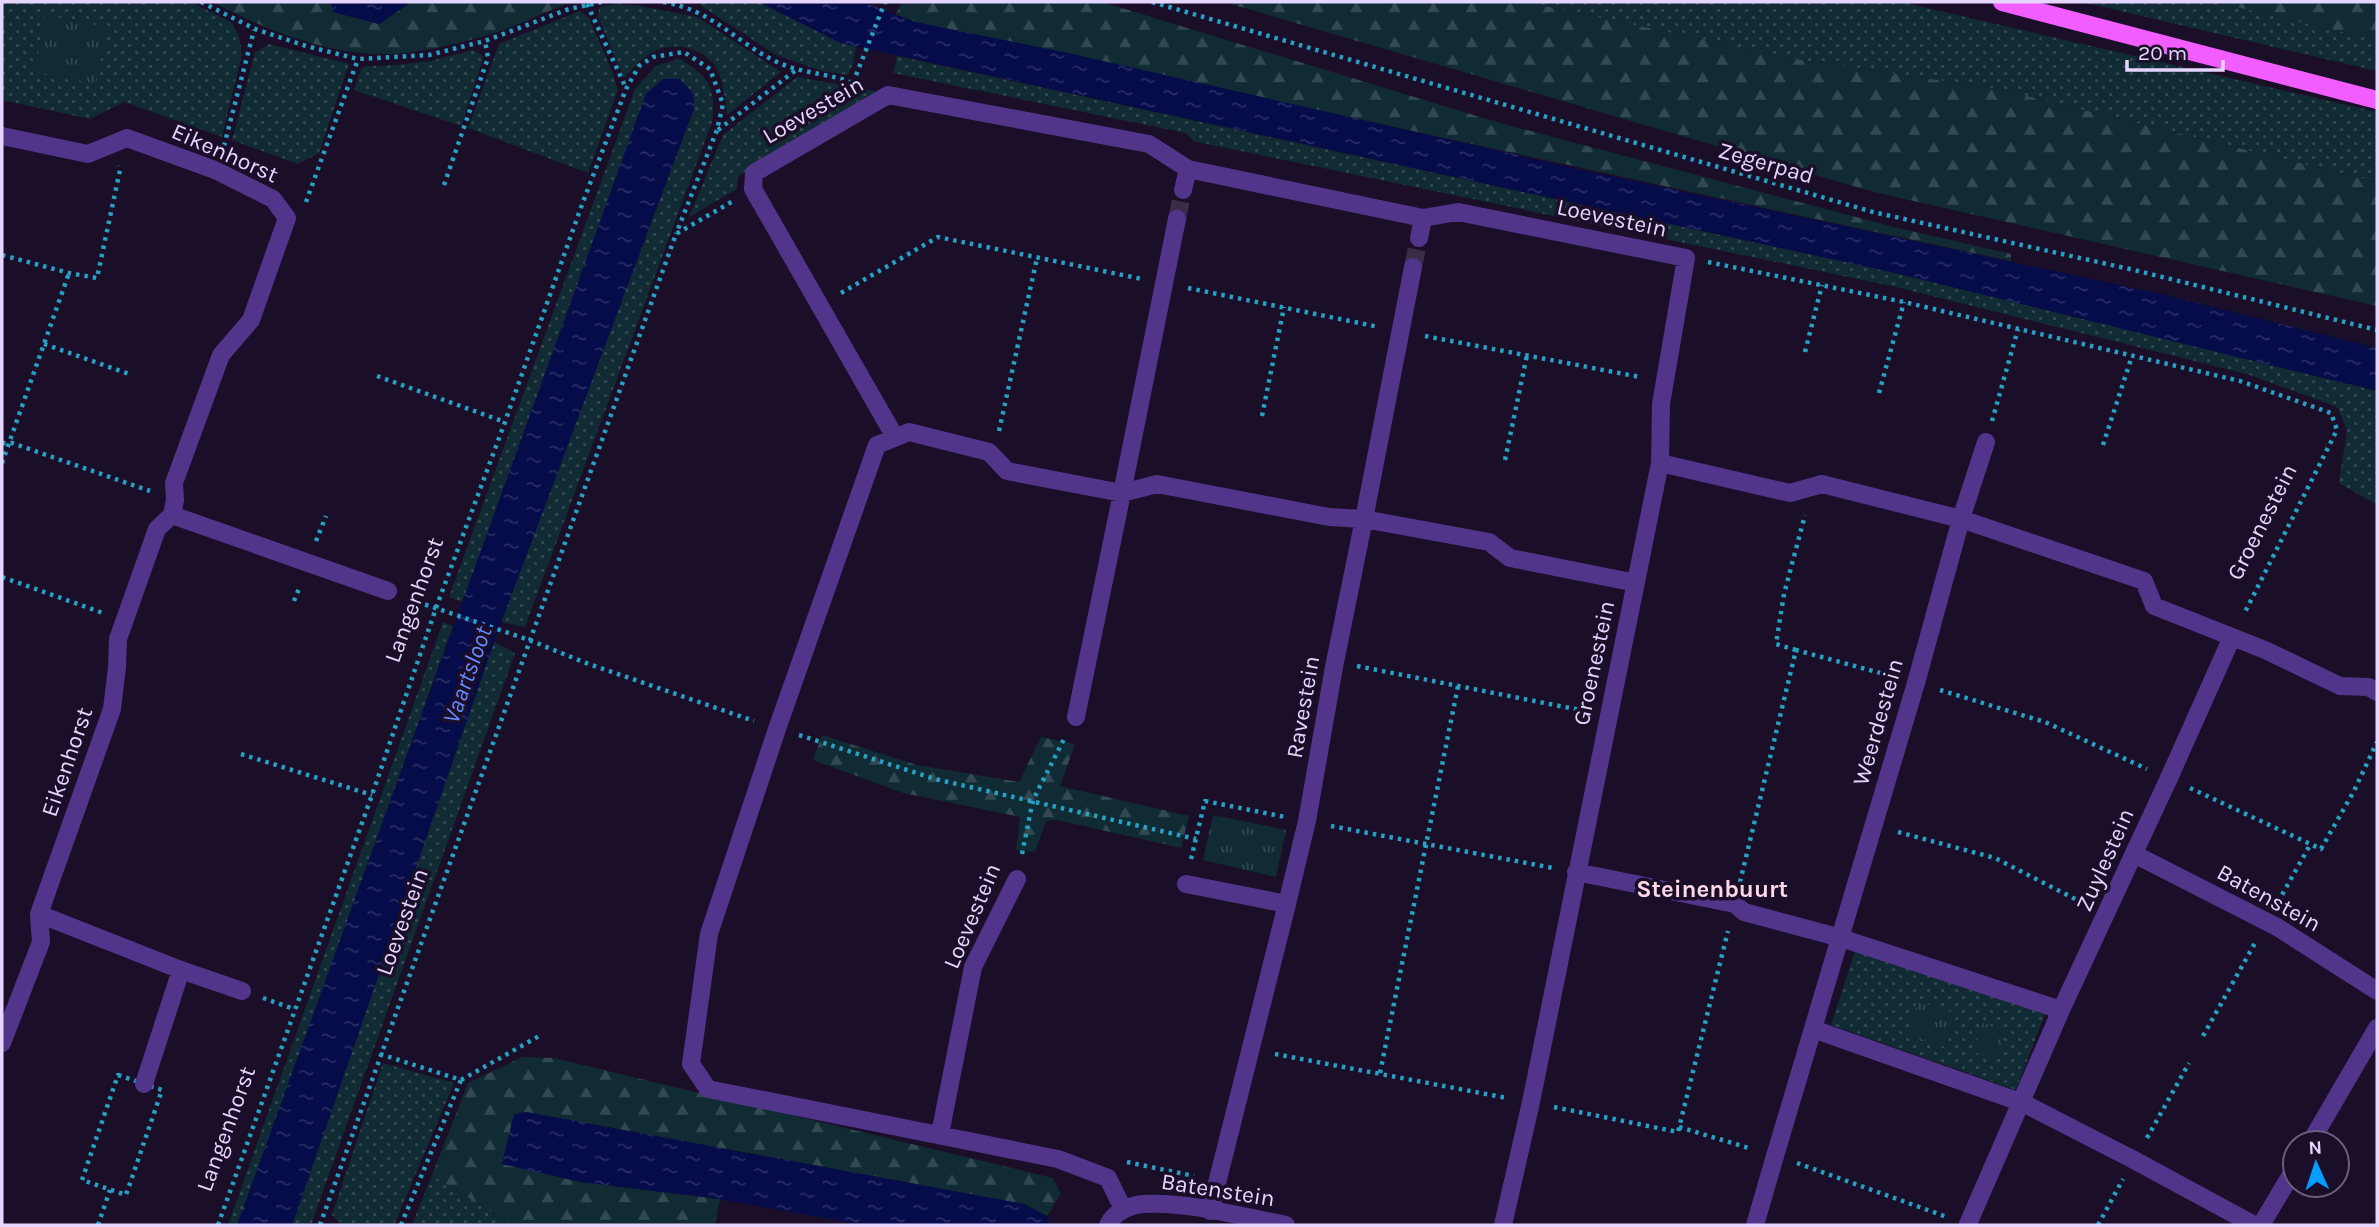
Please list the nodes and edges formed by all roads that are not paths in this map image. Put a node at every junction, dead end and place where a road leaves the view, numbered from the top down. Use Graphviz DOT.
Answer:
graph roads {
  1 [pos="2002,2"];
  2 [pos="2377,100"];
  3 [pos="2,136"];
  4 [pos="1188,169"];
  5 [pos="1183,190"];
  6 [pos="1423,218"];
  7 [pos="1178,219"];
  8 [pos="1419,237"];
  9 [pos="1413,267"];
  10 [pos="1661,404"];
  11 [pos="895,438"];
  12 [pos="1986,442"];
  13 [pos="1660,463"];
  14 [pos="1122,493"];
  15 [pos="174,507"];
  16 [pos="1364,519"];
  17 [pos="1961,519"];
  18 [pos="1636,583"];
  19 [pos="388,591"];
  20 [pos="2232,637"];
  21 [pos="2377,692"];
  22 [pos="1076,717"];
  23 [pos="2134,854"];
  24 [pos="1576,872"];
  25 [pos="1017,879"];
  26 [pos="1186,884"];
  27 [pos="1287,904"];
  28 [pos="39,914"];
  29 [pos="1841,938"];
  30 [pos="181,970"];
  31 [pos="242,991"];
  32 [pos="2377,991"];
  33 [pos="2061,1010"];
  34 [pos="2377,1028"];
  35 [pos="1813,1029"];
  36 [pos="2,1043"];
  37 [pos="144,1084"];
  38 [pos="2023,1103"];
  39 [pos="2318,1129"];
  40 [pos="940,1134"];
  41 [pos="2281,1191"];
  42 [pos="1123,1209"];
  43 [pos="1210,1211"];
  44 [pos="1108,1225"];
  45 [pos="1286,1225"];
  46 [pos="1503,1225"];
  47 [pos="1755,1225"];
  48 [pos="1968,1225"];
  49 [pos="2254,1225"];
  50 [pos="2261,1225"];
  1 -- 2 [label="main road"];
  3 -- 15 [label="street, Eikenhorst"];
  4 -- 5 [label="street"];
  4 -- 6 [label="street, Loevestein"];
  4 -- 11 [label="street, Loevestein"];
  6 -- 8 [label="street"];
  6 -- 10 [label="street, Loevestein"];
  7 -- 14 [label="street"];
  9 -- 16 [label="street"];
  10 -- 13 [label="street, Groenestein"];
  11 -- 14 [label="street"];
  11 -- 40 [label="street"];
  12 -- 17 [label="street"];
  13 -- 17 [label="street"];
  13 -- 18 [label="street, Groenestein"];
  14 -- 16 [label="street"];
  14 -- 22 [label="street"];
  15 -- 19 [label="street, Langenhorst"];
  15 -- 28 [label="street, Eikenhorst"];
  16 -- 18 [label="street"];
  16 -- 27 [label="street, Ravestein"];
  17 -- 20 [label="street"];
  17 -- 29 [label="street, Weerdestein"];
  18 -- 24 [label="street, Groenestein"];
  20 -- 21 [label="street"];
  20 -- 23 [label="street, Zuylestein"];
  23 -- 32 [label="street, Batenstein"];
  23 -- 33 [label="street, Zuylestein"];
  24 -- 29 [label="street"];
  24 -- 46 [label="street, Groenestein"];
  25 -- 40 [label="street, Loevestein"];
  26 -- 27 [label="street"];
  27 -- 43 [label="street, Ravestein"];
  28 -- 30 [label="street"];
  28 -- 36 [label="street, Eikenhorst"];
  29 -- 33 [label="street"];
  29 -- 35 [label="street, Weerdestein"];
  30 -- 31 [label="street"];
  30 -- 37 [label="street"];
  33 -- 38 [label="street, Zuylestein"];
  34 -- 39 [label="street"];
  35 -- 38 [label="street"];
  35 -- 47 [label="street, Weerdestein"];
  38 -- 48 [label="street, Zuylestein"];
  38 -- 49 [label="street"];
  40 -- 42 [label="street"];
  41 -- 50 [label="street"];
  42 -- 43 [label="street, Batenstein"];
  42 -- 44 [label="street"];
  43 -- 45 [label="street, Batenstein"];
}
